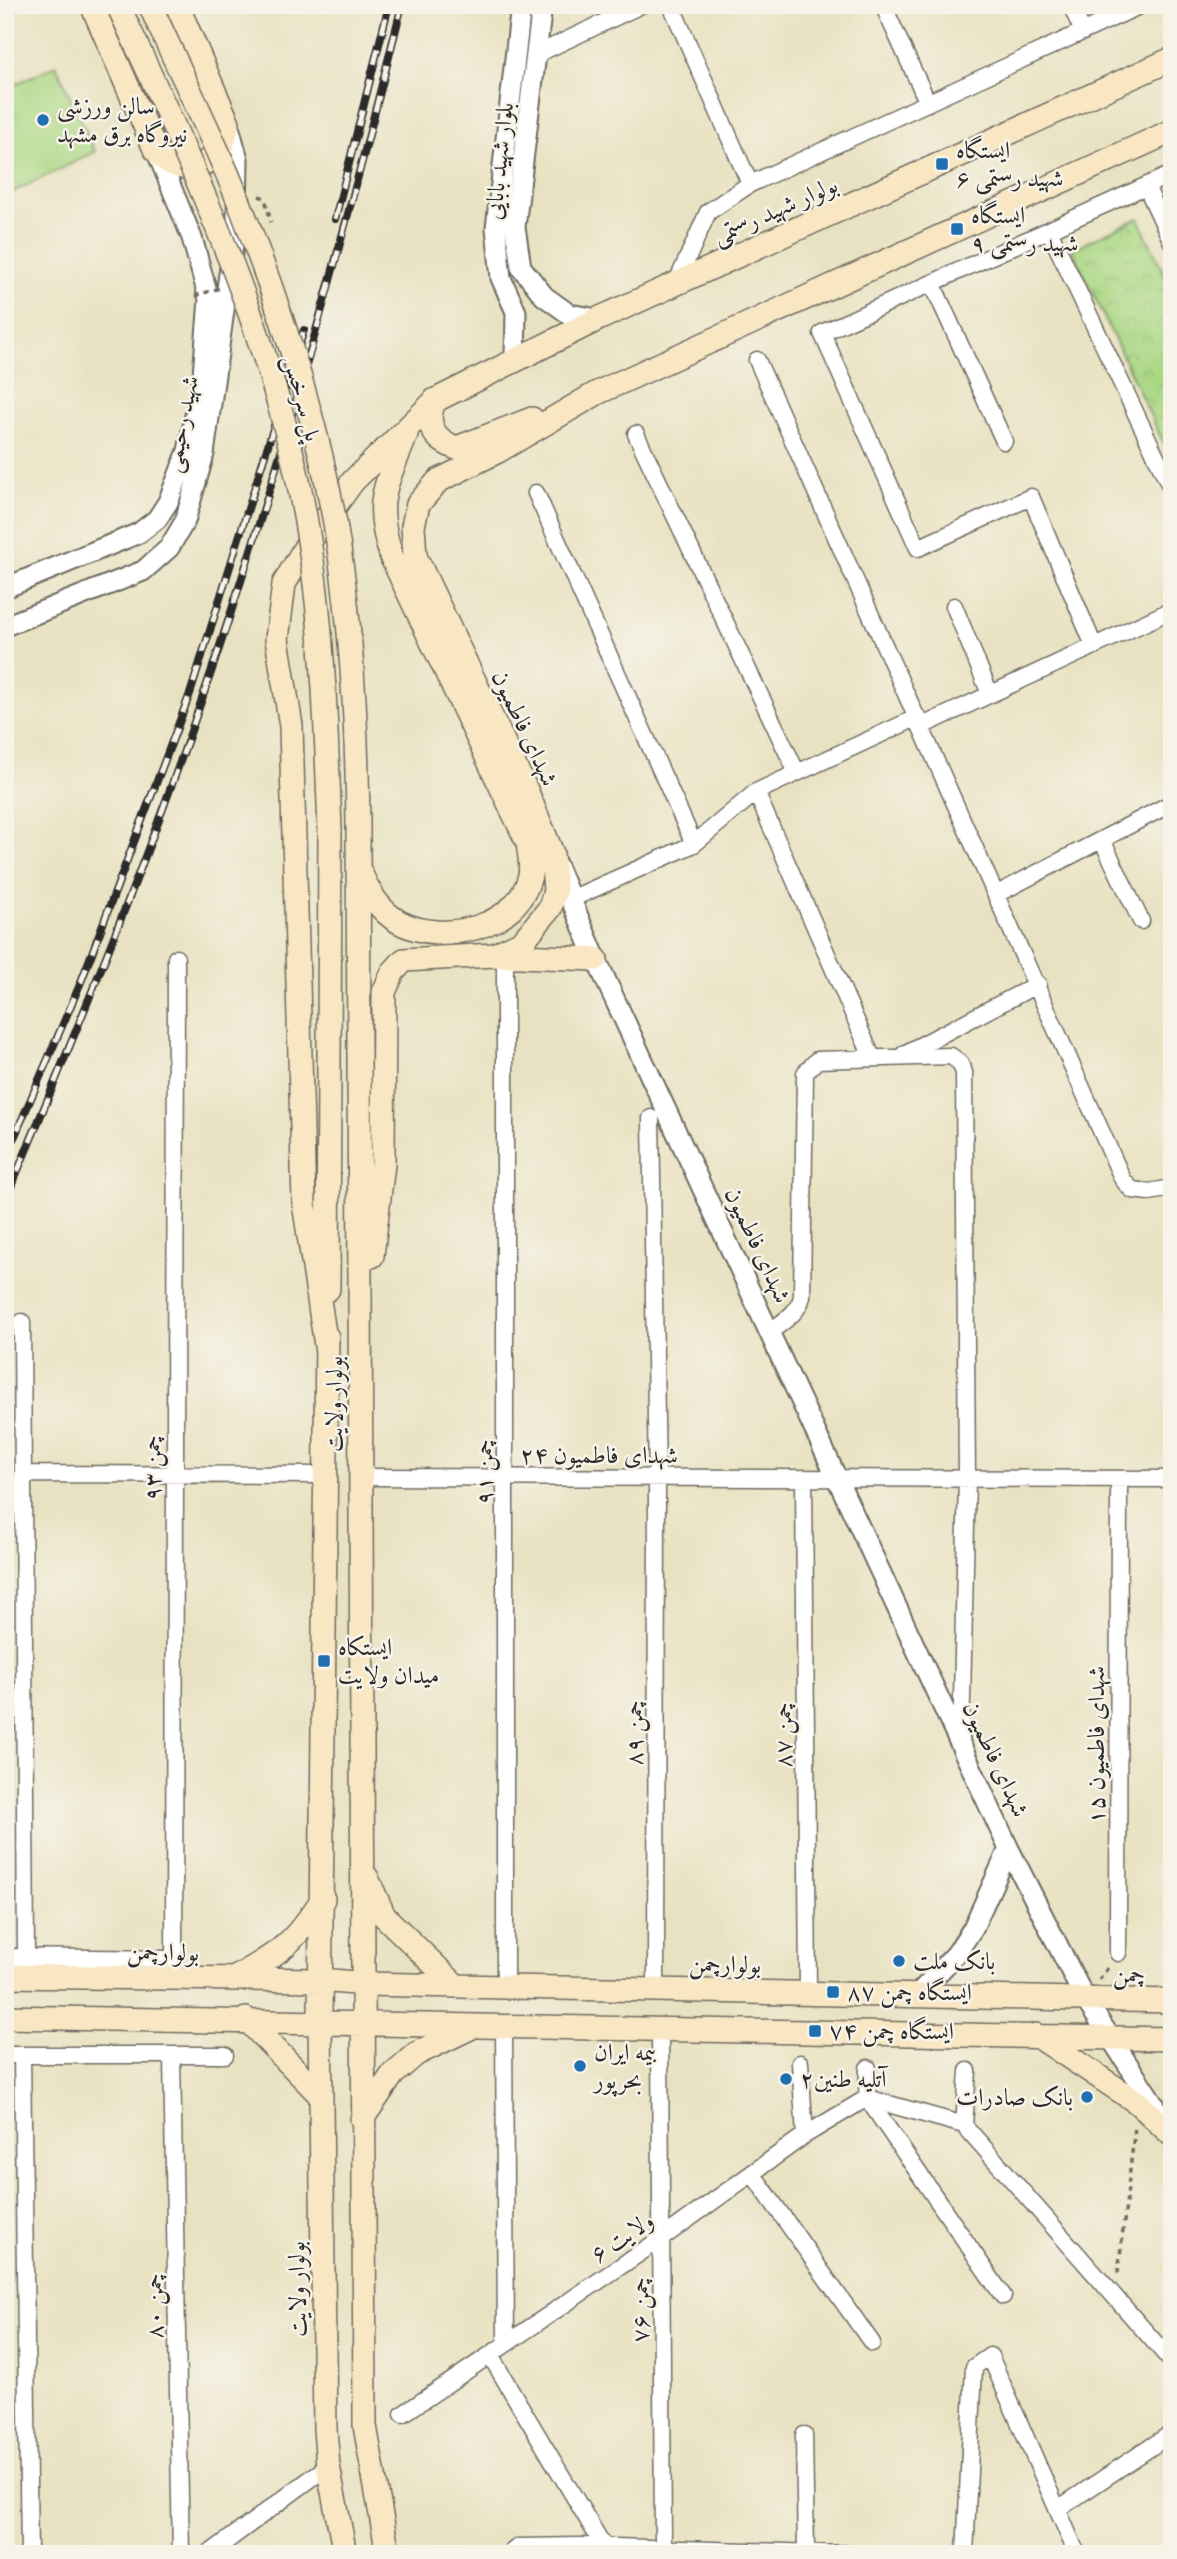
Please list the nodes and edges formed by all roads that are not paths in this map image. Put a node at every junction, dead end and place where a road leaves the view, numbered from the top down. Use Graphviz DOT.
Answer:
graph roads {
  1 [pos="92,5"];
  2 [pos="118,5"];
  3 [pos="150,5"];
  4 [pos="177,5"];
  5 [pos="521,5"];
  6 [pos="542,5"];
  7 [pos="641,5"];
  8 [pos="671,5"];
  9 [pos="883,5"];
  10 [pos="1071,5"];
  11 [pos="1141,5"];
  12 [pos="1083,32"];
  13 [pos="535,55"];
  14 [pos="1172,59"];
  15 [pos="928,103"];
  16 [pos="228,123"];
  17 [pos="1172,131"];
  18 [pos="155,149"];
  19 [pos="1172,174"];
  20 [pos="750,184"];
  21 [pos="1146,186"];
  22 [pos="1049,230"];
  23 [pos="1172,242"];
  24 [pos="932,283"];
  25 [pos="676,284"];
  26 [pos="598,319"];
  27 [pos="515,358"];
  28 [pos="757,360"];
  29 [pos="597,393"];
  30 [pos="436,400"];
  31 [pos="410,426"];
  32 [pos="636,434"];
  33 [pos="1004,442"];
  34 [pos="1172,491"];
  35 [pos="536,493"];
  36 [pos="5,587"];
  37 [pos="954,606"];
  38 [pos="1172,610"];
  39 [pos="5,626"];
  40 [pos="1094,646"];
  41 [pos="990,694"];
  42 [pos="920,721"];
  43 [pos="797,773"];
  44 [pos="756,792"];
  45 [pos="1172,803"];
  46 [pos="358,824"];
  47 [pos="330,830"];
  48 [pos="1102,840"];
  49 [pos="694,844"];
  50 [pos="552,853"];
  51 [pos="358,868"];
  52 [pos="997,894"];
  53 [pos="571,899"];
  54 [pos="1141,921"];
  55 [pos="500,957"];
  56 [pos="176,958"];
  57 [pos="596,959"];
  58 [pos="1038,984"];
  59 [pos="901,1055"];
  60 [pos="872,1057"];
  61 [pos="651,1118"];
  62 [pos="1172,1188"];
  63 [pos="22,1322"];
  64 [pos="769,1332"];
  65 [pos="360,1346"];
  66 [pos="327,1352"];
  67 [pos="23,1475"];
  68 [pos="175,1475"];
  69 [pos="325,1475"];
  70 [pos="360,1477"];
  71 [pos="507,1477"];
  72 [pos="657,1478"];
  73 [pos="804,1478"];
  74 [pos="837,1478"];
  75 [pos="967,1479"];
  76 [pos="1119,1479"];
  77 [pos="1172,1479"];
  78 [pos="961,1744"];
  79 [pos="1009,1849"];
  80 [pos="363,1870"];
  81 [pos="323,1899"];
  82 [pos="1118,1953"];
  83 [pos="5,1956"];
  84 [pos="26,1957"];
  85 [pos="174,1968"];
  86 [pos="5,1976"];
  87 [pos="234,1979"];
  88 [pos="321,1980"];
  89 [pos="365,1984"];
  90 [pos="455,1985"];
  91 [pos="505,1986"];
  92 [pos="656,1989"];
  93 [pos="808,1992"];
  94 [pos="919,1993"];
  95 [pos="1085,1999"];
  96 [pos="1172,2001"];
  97 [pos="5,2017"];
  98 [pos="246,2019"];
  99 [pos="320,2021"];
  100 [pos="365,2022"];
  101 [pos="476,2025"];
  102 [pos="504,2026"];
  103 [pos="660,2030"];
  104 [pos="1036,2035"];
  105 [pos="1111,2039"];
  106 [pos="1172,2039"];
  107 [pos="5,2055"];
  108 [pos="22,2055"];
  109 [pos="225,2055"];
  110 [pos="172,2058"];
  111 [pos="800,2063"];
  112 [pos="868,2068"];
  113 [pos="968,2071"];
  114 [pos="321,2095"];
  115 [pos="867,2098"];
  116 [pos="362,2119"];
  117 [pos="964,2125"];
  118 [pos="1172,2133"];
  119 [pos="805,2135"];
  120 [pos="752,2173"];
  121 [pos="662,2238"];
  122 [pos="1003,2296"];
  123 [pos="872,2343"];
  124 [pos="506,2344"];
  125 [pos="490,2355"];
  126 [pos="1172,2362"];
  127 [pos="403,2414"];
  128 [pos="1172,2433"];
  129 [pos="804,2435"];
  130 [pos="328,2466"];
  131 [pos="1058,2509"];
  132 [pos="604,2547"];
  133 [pos="663,2548"];
  134 [pos="582,2550"];
  135 [pos="718,2552"];
  136 [pos="806,2552"];
  137 [pos="29,2554"];
  138 [pos="181,2554"];
  139 [pos="209,2554"];
  140 [pos="345,2554"];
  141 [pos="388,2554"];
  142 [pos="509,2554"];
  143 [pos="851,2554"];
  144 [pos="965,2554"];
  145 [pos="1077,2554"];
  1 -- 18 [label="main road"];
  2 -- 47 [label="main road, پل سرخس, bridge"];
  3 -- 46 [label="main road, پل سرخس, bridge"];
  4 -- 16 [label="main road"];
  5 -- 27 [label="street, بلوار شهید بابایی"];
  6 -- 13 [label="street, بلوار شهید بابایی"];
  7 -- 13 [label="street"];
  8 -- 20 [label="street"];
  9 -- 15 [label="street"];
  10 -- 12 [label="street"];
  11 -- 12 [label="street"];
  12 -- 15 [label="street"];
  13 -- 26 [label="street, بلوار شهید بابایی"];
  14 -- 25 [label="main road, بولوار شهید رستمی"];
  15 -- 20 [label="street"];
  16 -- 18 [label="main road"];
  16 -- 39 [label="street, شهید رحیمی"];
  17 -- 29 [label="main road"];
  18 -- 36 [label="street, شهید رحیمی"];
  19 -- 21 [label="street"];
  20 -- 25 [label="street"];
  21 -- 22 [label="street"];
  21 -- 23 [label="street"];
  22 -- 24 [label="street"];
  22 -- 34 [label="street"];
  24 -- 33 [label="street"];
  24 -- 40 [label="street"];
  25 -- 26 [label="main road, بولوار شهید رستمی"];
  26 -- 27 [label="main road, بولوار شهید رستمی"];
  27 -- 30 [label="main road, بولوار شهید رستمی"];
  28 -- 42 [label="street"];
  29 -- 30 [label="main road"];
  29 -- 50 [label="main road, شهدای فاطمیون"];
  30 -- 31 [label="main road, بولوار شهید رستمی"];
  31 -- 51 [label="main road"];
  31 -- 66 [label="main road, بولوار شهید رستمی"];
  32 -- 43 [label="street"];
  35 -- 49 [label="street"];
  37 -- 41 [label="street"];
  38 -- 40 [label="street"];
  40 -- 41 [label="street"];
  41 -- 42 [label="street"];
  42 -- 43 [label="street"];
  42 -- 52 [label="street"];
  43 -- 44 [label="street"];
  44 -- 49 [label="street"];
  44 -- 60 [label="street"];
  45 -- 48 [label="street"];
  46 -- 51 [label="main road, بولوار ولایت"];
  47 -- 66 [label="main road, بولوار ولایت"];
  48 -- 52 [label="street"];
  48 -- 54 [label="street"];
  49 -- 53 [label="street"];
  50 -- 53 [label="street, شهدای فاطمیون"];
  50 -- 55 [label="main road"];
  51 -- 65 [label="main road, بولوار ولایت"];
  52 -- 58 [label="street"];
  53 -- 57 [label="street, شهدای فاطمیون"];
  55 -- 57 [label="main road"];
  55 -- 65 [label="main road"];
  55 -- 71 [label="street, چمن ۹۱"];
  56 -- 68 [label="street, چمن ۹۳"];
  57 -- 64 [label="street, شهدای فاطمیون"];
  58 -- 59 [label="street"];
  58 -- 62 [label="street"];
  59 -- 60 [label="street"];
  59 -- 75 [label="street"];
  60 -- 64 [label="street"];
  61 -- 72 [label="street, چمن ۸۹"];
  63 -- 67 [label="street"];
  64 -- 74 [label="street, شهدای فاطمیون"];
  65 -- 70 [label="main road, بولوار ولایت"];
  66 -- 69 [label="main road, بولوار ولایت"];
  67 -- 68 [label="street"];
  67 -- 84 [label="street"];
  68 -- 69 [label="street"];
  68 -- 85 [label="street, چمن ۹۳"];
  69 -- 81 [label="main road, بولوار ولایت"];
  70 -- 71 [label="street, شهدای فاطمیون ۲۴"];
  70 -- 80 [label="main road, بولوار ولایت"];
  71 -- 72 [label="street, شهدای فاطمیون ۲۴"];
  71 -- 91 [label="street, چمن ۹۱"];
  72 -- 73 [label="street, شهدای فاطمیون ۲۴"];
  72 -- 92 [label="street, چمن ۸۹"];
  73 -- 74 [label="street, شهدای فاطمیون ۲۴"];
  73 -- 93 [label="street, چمن ۸۷"];
  74 -- 75 [label="street, شهدای فاطمیون ۲۴"];
  74 -- 78 [label="street, شهدای فاطمیون"];
  75 -- 76 [label="street, شهدای فاطمیون ۲۴"];
  75 -- 78 [label="street"];
  76 -- 77 [label="street, شهدای فاطمیون ۲۴"];
  76 -- 82 [label="street, شهدای فاطمیون ۱۵"];
  78 -- 79 [label="street, شهدای فاطمیون"];
  79 -- 94 [label="street"];
  79 -- 95 [label="street, شهدای فاطمیون"];
  80 -- 89 [label="main road, بولوار ولایت"];
  80 -- 90 [label="main road"];
  81 -- 87 [label="main road"];
  81 -- 88 [label="main road, بولوار ولایت"];
  83 -- 84 [label="street"];
  84 -- 85 [label="street"];
  85 -- 86 [label="main road, بولوارچمن"];
  85 -- 87 [label="main road, بولوارچمن"];
  87 -- 88 [label="main road, بولوارچمن"];
  88 -- 89 [label="main road, بولوارچمن"];
  88 -- 99 [label="main road, بولوار ولایت"];
  89 -- 90 [label="main road, بولوارچمن"];
  89 -- 100 [label="main road, بولوار ولایت"];
  90 -- 91 [label="main road, بولوارچمن"];
  91 -- 92 [label="main road, بولوارچمن"];
  92 -- 93 [label="main road, بولوارچمن"];
  93 -- 94 [label="main road, بولوارچمن"];
  94 -- 95 [label="main road, بولوارچمن"];
  95 -- 96 [label="main road, چمن"];
  95 -- 105 [label="street, شهدای فاطمیون"];
  97 -- 98 [label="main road"];
  98 -- 99 [label="main road"];
  98 -- 114 [label="main road"];
  99 -- 100 [label="main road"];
  99 -- 114 [label="main road, بولوار ولایت"];
  100 -- 101 [label="main road"];
  100 -- 116 [label="main road"];
  101 -- 102 [label="main road"];
  101 -- 116 [label="main road"];
  102 -- 103 [label="main road"];
  102 -- 124 [label="street"];
  103 -- 104 [label="main road"];
  103 -- 121 [label="street, چمن ۷۶"];
  104 -- 105 [label="main road"];
  104 -- 118 [label="main road"];
  105 -- 106 [label="main road"];
  105 -- 118 [label="street"];
  107 -- 108 [label="street"];
  108 -- 110 [label="street"];
  108 -- 137 [label="street"];
  109 -- 110 [label="street"];
  110 -- 138 [label="street, چمن ۸۰"];
  111 -- 119 [label="street"];
  112 -- 115 [label="street"];
  113 -- 117 [label="street"];
  114 -- 130 [label="main road, بولوار ولایت"];
  115 -- 117 [label="street"];
  115 -- 119 [label="street, ولایت ۶"];
  115 -- 122 [label="street"];
  116 -- 141 [label="main road"];
  117 -- 126 [label="street"];
  119 -- 120 [label="street, ولایت ۶"];
  120 -- 121 [label="street, ولایت ۶"];
  120 -- 123 [label="street"];
  121 -- 124 [label="street, ولایت ۶"];
  121 -- 133 [label="street, چمن ۷۶"];
  124 -- 125 [label="street, ولایت ۶"];
  125 -- 127 [label="street, ولایت ۶"];
  125 -- 132 [label="street"];
  128 -- 131 [label="street"];
  129 -- 136 [label="street"];
  130 -- 139 [label="street"];
  130 -- 140 [label="main road, بولوار ولایت"];
  131 -- 144 [label="street"];
  131 -- 145 [label="street"];
  132 -- 133 [label="street"];
  132 -- 134 [label="street"];
  133 -- 135 [label="street"];
  134 -- 142 [label="street"];
  135 -- 136 [label="street"];
  136 -- 143 [label="street"];
}
